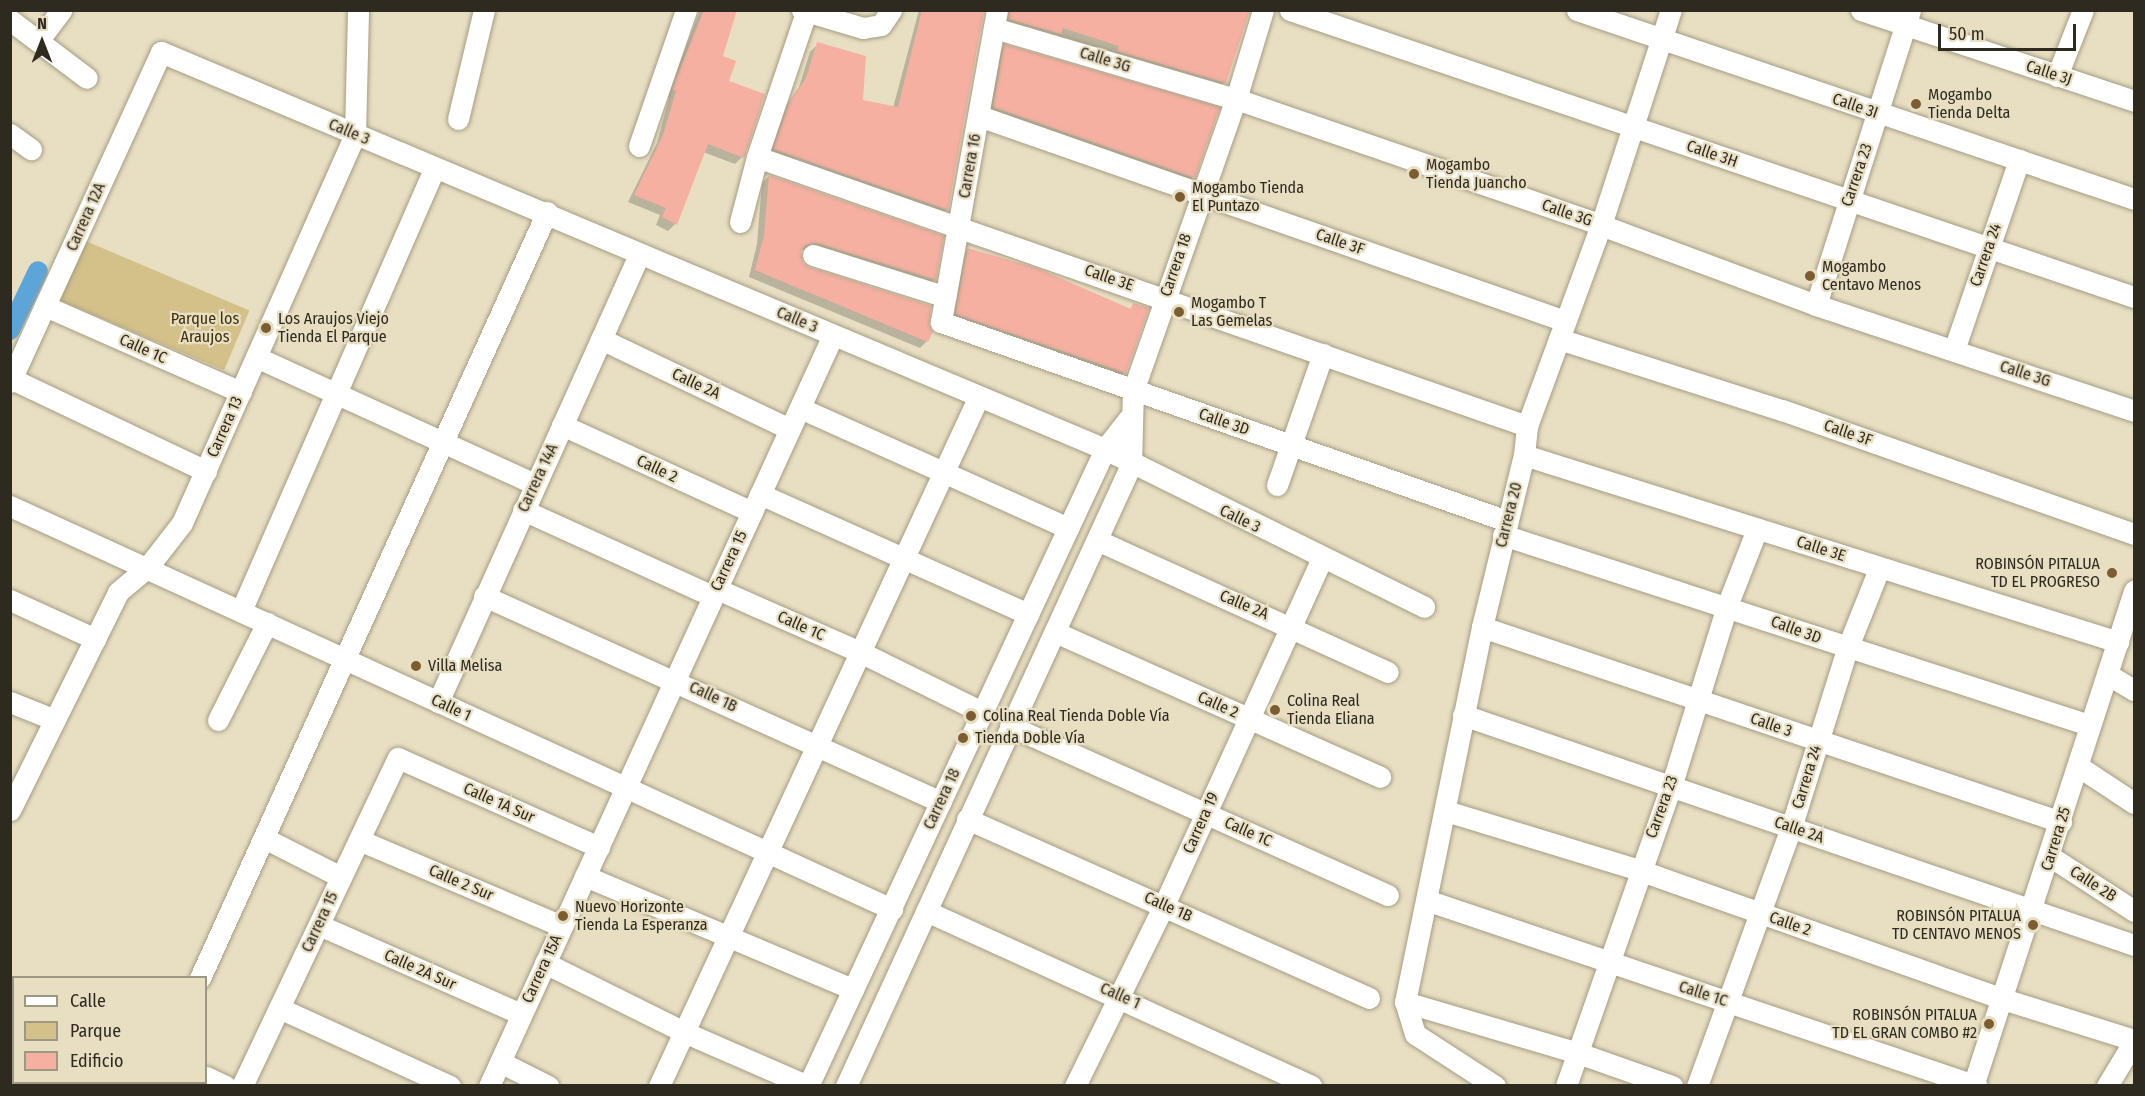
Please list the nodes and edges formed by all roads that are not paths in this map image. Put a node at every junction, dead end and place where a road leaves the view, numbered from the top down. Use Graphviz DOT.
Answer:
graph roads {
  1 [pos="61,10"];
  2 [pos="358,10"];
  3 [pos="484,10"];
  4 [pos="686,10"];
  5 [pos="891,10"];
  6 [pos="1263,10"];
  7 [pos="1290,10"];
  8 [pos="1577,10"];
  9 [pos="1671,10"];
  10 [pos="1861,10"];
  11 [pos="2083,10"];
  12 [pos="804,11"];
  13 [pos="1907,18"];
  14 [pos="996,19"];
  15 [pos="10,20"];
  16 [pos="1661,39"];
  17 [pos="38,41"];
  18 [pos="161,52"];
  19 [pos="2058,76"];
  20 [pos="87,78"];
  21 [pos="1236,99"];
  22 [pos="2134,101"];
  23 [pos="1878,114"];
  24 [pos="979,116"];
  25 [pos="458,119"];
  26 [pos="1634,128"];
  27 [pos="10,134"];
  28 [pos="355,135"];
  29 [pos="639,146"];
  30 [pos="31,149"];
  31 [pos="757,157"];
  32 [pos="2019,160"];
  33 [pos="435,168"];
  34 [pos="1200,195"];
  35 [pos="2134,199"];
  36 [pos="1848,200"];
  37 [pos="547,212"];
  38 [pos="740,222"];
  39 [pos="1601,225"];
  40 [pos="959,226"];
  41 [pos="1989,248"];
  42 [pos="639,254"];
  43 [pos="813,255"];
  44 [pos="946,297"];
  45 [pos="1165,297"];
  46 [pos="2134,297"];
  47 [pos="1816,305"];
  48 [pos="45,306"];
  49 [pos="941,322"];
  50 [pos="1562,330"];
  51 [pos="833,335"];
  52 [pos="601,339"];
  53 [pos="1954,350"];
  54 [pos="1323,354"];
  55 [pos="256,357"];
  56 [pos="11,381"];
  57 [pos="1133,391"];
  58 [pos="241,392"];
  59 [pos="337,393"];
  60 [pos="978,398"];
  61 [pos="800,408"];
  62 [pos="2134,411"];
  63 [pos="1129,418"];
  64 [pos="562,426"];
  65 [pos="1527,426"];
  66 [pos="790,429"];
  67 [pos="443,442"];
  68 [pos="1290,444"];
  69 [pos="1105,450"];
  70 [pos="1524,455"];
  71 [pos="1131,465"];
  72 [pos="206,471"];
  73 [pos="944,472"];
  74 [pos="535,483"];
  75 [pos="1276,485"];
  76 [pos="756,503"];
  77 [pos="10,506"];
  78 [pos="523,510"];
  79 [pos="1068,528"];
  80 [pos="1505,528"];
  81 [pos="1757,529"];
  82 [pos="2134,534"];
  83 [pos="1099,541"];
  84 [pos="903,559"];
  85 [pos="1322,559"];
  86 [pos="147,568"];
  87 [pos="1879,568"];
  88 [pos="2134,591"];
  89 [pos="715,593"];
  90 [pos="484,596"];
  91 [pos="10,600"];
  92 [pos="1726,606"];
  93 [pos="1424,608"];
  94 [pos="242,611"];
  95 [pos="1028,614"];
  96 [pos="267,623"];
  97 [pos="1290,625"];
  98 [pos="1482,627"];
  99 [pos="1055,632"];
  100 [pos="95,639"];
  101 [pos="2118,642"];
  102 [pos="1847,649"];
  103 [pos="860,652"];
  104 [pos="345,659"];
  105 [pos="1007,659"];
  106 [pos="1388,672"];
  107 [pos="1036,674"];
  108 [pos="2107,674"];
  109 [pos="675,679"];
  110 [pos="2134,690"];
  111 [pos="1698,699"];
  112 [pos="10,702"];
  113 [pos="438,702"];
  114 [pos="982,712"];
  115 [pos="1463,715"];
  116 [pos="1249,718"];
  117 [pos="55,720"];
  118 [pos="218,720"];
  119 [pos="2089,725"];
  120 [pos="1010,726"];
  121 [pos="1818,741"];
  122 [pos="817,745"];
  123 [pos="398,758"];
  124 [pos="2078,766"];
  125 [pos="1380,777"];
  126 [pos="1671,787"];
  127 [pos="626,788"];
  128 [pos="941,802"];
  129 [pos="2134,803"];
  130 [pos="11,806"];
  131 [pos="1446,811"];
  132 [pos="1205,813"];
  133 [pos="967,819"];
  134 [pos="2061,822"];
  135 [pos="1791,828"];
  136 [pos="264,838"];
  137 [pos="359,840"];
  138 [pos="599,847"];
  139 [pos="767,853"];
  140 [pos="2050,857"];
  141 [pos="1639,870"];
  142 [pos="585,876"];
  143 [pos="341,878"];
  144 [pos="1388,895"];
  145 [pos="1429,901"];
  146 [pos="1164,905"];
  147 [pos="2034,908"];
  148 [pos="892,909"];
  149 [pos="926,911"];
  150 [pos="2134,911"];
  151 [pos="1759,913"];
  152 [pos="319,925"];
  153 [pos="562,926"];
  154 [pos="728,938"];
  155 [pos="2134,945"];
  156 [pos="545,963"];
  157 [pos="1607,963"];
  158 [pos="201,976"];
  159 [pos="853,989"];
  160 [pos="1119,995"];
  161 [pos="1369,998"];
  162 [pos="2003,999"];
  163 [pos="1405,1002"];
  164 [pos="1727,1002"];
  165 [pos="279,1008"];
  166 [pos="521,1014"];
  167 [pos="684,1032"];
  168 [pos="2134,1041"];
  169 [pos="1578,1053"];
  170 [pos="500,1062"];
  171 [pos="207,1077"];
  172 [pos="1974,1085"];
  173 [pos="2110,1085"];
  174 [pos="225,1086"];
  175 [pos="242,1086"];
  176 [pos="450,1086"];
  177 [pos="489,1086"];
  178 [pos="548,1086"];
  179 [pos="659,1086"];
  180 [pos="808,1086"];
  181 [pos="846,1086"];
  182 [pos="1075,1086"];
  183 [pos="1311,1086"];
  184 [pos="1495,1086"];
  185 [pos="1566,1086"];
  186 [pos="1672,1086"];
  187 [pos="1697,1086"];
  1 -- 17 [label="street"];
  2 -- 28 [label="street, Carrera 13"];
  3 -- 25 [label="street"];
  4 -- 29 [label="street"];
  5 -- 12 [label="street"];
  6 -- 21 [label="street, Carrera 18"];
  7 -- 26 [label="street, Calle 3H"];
  8 -- 16 [label="street, Calle 3I"];
  9 -- 16 [label="street, Carrera 20"];
  10 -- 13 [label="street, Calle 3J"];
  11 -- 19 [label="street"];
  12 -- 31 [label="street"];
  13 -- 19 [label="street, Calle 3J"];
  13 -- 23 [label="street, Carrera 23"];
  14 -- 21 [label="street, Calle 3G"];
  14 -- 24 [label="street, Carrera 16"];
  15 -- 17 [label="street"];
  16 -- 23 [label="street, Calle 3I"];
  16 -- 26 [label="street, Carrera 20"];
  17 -- 20 [label="street"];
  18 -- 28 [label="street, Calle 3"];
  18 -- 48 [label="street, Carrera 12A"];
  19 -- 22 [label="street, Calle 3J"];
  21 -- 34 [label="street, Carrera 18"];
  21 -- 39 [label="street, Calle 3G"];
  23 -- 32 [label="street, Calle 3I"];
  23 -- 36 [label="street, Carrera 23"];
  24 -- 34 [label="street, Calle 3F"];
  24 -- 40 [label="street, Carrera 16"];
  26 -- 36 [label="street, Calle 3H"];
  26 -- 39 [label="street, Carrera 20"];
  27 -- 30 [label="street"];
  28 -- 33 [label="street, Calle 3"];
  28 -- 55 [label="street, Carrera 13"];
  31 -- 38 [label="street"];
  31 -- 40 [label="street, Calle 3E"];
  32 -- 35 [label="street, Calle 3I"];
  32 -- 41 [label="street, Carrera 24"];
  33 -- 37 [label="street, Calle 3"];
  33 -- 59 [label="street"];
  34 -- 45 [label="street, Carrera 18"];
  34 -- 50 [label="street, Calle 3F"];
  36 -- 41 [label="street, Calle 3H"];
  36 -- 47 [label="street, Carrera 23"];
  37 -- 42 [label="street, Calle 3"];
  37 -- 67 [label="street"];
  39 -- 47 [label="street, Calle 3G"];
  39 -- 50 [label="street, Carrera 20"];
  40 -- 44 [label="street, Carrera 16"];
  40 -- 45 [label="street, Calle 3E"];
  41 -- 46 [label="street, Calle 3H"];
  41 -- 53 [label="street, Carrera 24"];
  42 -- 51 [label="street, Calle 3"];
  42 -- 52 [label="street, Carrera 14A"];
  43 -- 44 [label="street"];
  44 -- 49 [label="street, Carrera 16"];
  45 -- 54 [label="street, Calle 3E"];
  45 -- 57 [label="street, Carrera 18"];
  47 -- 53 [label="street, Calle 3G"];
  48 -- 56 [label="street, Carrera 12A"];
  48 -- 58 [label="street, Calle 1C"];
  49 -- 57 [label="street, Calle 3D"];
  50 -- 65 [label="street, Carrera 20"];
  50 -- 82 [label="street, Calle 3F"];
  51 -- 60 [label="street, Calle 3"];
  51 -- 61 [label="street, Carrera 15"];
  52 -- 64 [label="street, Carrera 14A"];
  52 -- 66 [label="street, Calle 2A"];
  53 -- 62 [label="street, Calle 3G"];
  54 -- 65 [label="street, Calle 3E"];
  54 -- 68 [label="street"];
  55 -- 58 [label="street, Carrera 13"];
  55 -- 59 [label="street"];
  56 -- 72 [label="street"];
  57 -- 63 [label="street, Carrera 18"];
  57 -- 68 [label="street, Calle 3D"];
  58 -- 72 [label="street, Carrera 13"];
  59 -- 67 [label="street"];
  59 -- 94 [label="street"];
  60 -- 69 [label="street, Calle 3"];
  60 -- 73 [label="street"];
  61 -- 66 [label="street, Carrera 15"];
  61 -- 73 [label="street"];
  63 -- 69 [label="street, Carrera 18"];
  63 -- 71 [label="street, Carrera 18"];
  64 -- 74 [label="street, Carrera 14A"];
  64 -- 76 [label="street, Calle 2"];
  65 -- 70 [label="street, Carrera 20"];
  66 -- 76 [label="street, Carrera 15"];
  67 -- 74 [label="street"];
  67 -- 104 [label="street"];
  68 -- 75 [label="street"];
  68 -- 80 [label="street, Calle 3D"];
  69 -- 71 [label="street, Calle 3"];
  69 -- 79 [label="street, Carrera 18"];
  70 -- 80 [label="street, Carrera 20"];
  70 -- 81 [label="street, Calle 3E"];
  71 -- 83 [label="street, Carrera 18"];
  71 -- 85 [label="street, Calle 3"];
  72 -- 86 [label="street, Carrera 13"];
  73 -- 79 [label="street"];
  73 -- 84 [label="street"];
  74 -- 78 [label="street, Carrera 14A"];
  76 -- 84 [label="street, Calle 2"];
  76 -- 89 [label="street, Carrera 15"];
  77 -- 86 [label="street, Calle 1"];
  78 -- 89 [label="street, Calle 1C"];
  78 -- 90 [label="street, Carrera 14A"];
  79 -- 95 [label="street, Carrera 18"];
  80 -- 92 [label="street, Calle 3D"];
  80 -- 98 [label="street, Carrera 20"];
  81 -- 87 [label="street, Calle 3E"];
  81 -- 92 [label="street, Carrera 23"];
  83 -- 97 [label="street, Calle 2A"];
  83 -- 99 [label="street, Carrera 18"];
  84 -- 95 [label="street, Calle 2"];
  84 -- 103 [label="street"];
  85 -- 93 [label="street, Calle 3"];
  85 -- 97 [label="street, Carrera 19"];
  86 -- 94 [label="street, Calle 1"];
  86 -- 100 [label="street, Carrera 13"];
  87 -- 101 [label="street, Calle 3E"];
  87 -- 102 [label="street, Carrera 24"];
  88 -- 101 [label="street, Carrera 25"];
  89 -- 103 [label="street, Calle 1C"];
  89 -- 109 [label="street, Carrera 15"];
  90 -- 109 [label="street, Calle 1B"];
  90 -- 113 [label="street, Carrera 14A"];
  91 -- 100 [label="street"];
  92 -- 102 [label="street, Calle 3D"];
  92 -- 111 [label="street, Carrera 23"];
  94 -- 96 [label="street, Calle 1"];
  95 -- 105 [label="street, Carrera 18"];
  96 -- 104 [label="street, Calle 1"];
  96 -- 118 [label="street"];
  97 -- 106 [label="street, Calle 2A"];
  97 -- 116 [label="street, Carrera 19"];
  98 -- 111 [label="street, Calle 3"];
  98 -- 115 [label="street, Carrera 20"];
  99 -- 107 [label="street, Carrera 18"];
  99 -- 116 [label="street, Calle 2"];
  100 -- 117 [label="street, Carrera 13"];
  101 -- 108 [label="street, Carrera 25"];
  102 -- 119 [label="street, Calle 3D"];
  102 -- 121 [label="street, Carrera 24"];
  103 -- 114 [label="street, Calle 1C"];
  103 -- 122 [label="street"];
  104 -- 113 [label="street, Calle 1"];
  104 -- 136 [label="street"];
  105 -- 107 [label="street"];
  105 -- 114 [label="street, Carrera 18"];
  107 -- 120 [label="street, Carrera 18"];
  108 -- 110 [label="street"];
  108 -- 119 [label="street, Carrera 25"];
  109 -- 122 [label="street, Calle 1B"];
  109 -- 127 [label="street, Carrera 15"];
  111 -- 121 [label="street, Calle 3"];
  111 -- 126 [label="street, Carrera 23"];
  112 -- 117 [label="street"];
  113 -- 127 [label="street, Calle 1"];
  114 -- 128 [label="street, Carrera 18"];
  115 -- 126 [label="street, Calle 2A"];
  115 -- 131 [label="street, Carrera 20"];
  116 -- 125 [label="street, Calle 2"];
  116 -- 132 [label="street, Carrera 19"];
  117 -- 130 [label="street, Carrera 13"];
  119 -- 124 [label="street, Carrera 25"];
  120 -- 132 [label="street, Calle 1C"];
  120 -- 133 [label="street, Carrera 18"];
  121 -- 134 [label="street, Calle 3"];
  121 -- 135 [label="street, Carrera 24"];
  122 -- 128 [label="street, Calle 1B"];
  122 -- 139 [label="street"];
  123 -- 137 [label="street, Carrera 15"];
  123 -- 138 [label="street, Calle 1A Sur"];
  124 -- 129 [label="street"];
  124 -- 134 [label="street, Carrera 25"];
  126 -- 135 [label="street, Calle 2A"];
  126 -- 141 [label="street, Carrera 23"];
  127 -- 138 [label="street, Carrera 15A"];
  127 -- 139 [label="street, Calle 1"];
  128 -- 148 [label="street, Carrera 18"];
  131 -- 141 [label="street, Calle 2"];
  131 -- 145 [label="street, Carrera 20"];
  132 -- 144 [label="street, Calle 1C"];
  132 -- 146 [label="street, Carrera 19"];
  133 -- 146 [label="street, Calle 1B"];
  133 -- 149 [label="street, Carrera 18"];
  134 -- 140 [label="street, Carrera 25"];
  135 -- 147 [label="street, Calle 2A"];
  135 -- 151 [label="street, Carrera 24"];
  136 -- 143 [label="street"];
  136 -- 158 [label="street"];
  137 -- 143 [label="street, Carrera 15"];
  137 -- 153 [label="street, Calle 2 Sur"];
  138 -- 142 [label="street, Carrera 15A"];
  139 -- 148 [label="street, Calle 1"];
  139 -- 154 [label="street"];
  140 -- 147 [label="street, Carrera 25"];
  140 -- 150 [label="street, Calle 2B"];
  141 -- 151 [label="street, Calle 2"];
  141 -- 157 [label="street, Carrera 23"];
  142 -- 153 [label="street, Carrera 15A"];
  142 -- 154 [label="street"];
  143 -- 152 [label="street, Carrera 15"];
  145 -- 157 [label="street, Calle 1C"];
  145 -- 163 [label="street, Carrera 20"];
  146 -- 160 [label="street, Carrera 19"];
  146 -- 161 [label="street, Calle 1B"];
  147 -- 155 [label="street, Calle 2A"];
  147 -- 162 [label="street, Carrera 25"];
  148 -- 159 [label="street, Carrera 18"];
  149 -- 160 [label="street, Calle 1"];
  149 -- 181 [label="street, Carrera 18"];
  151 -- 162 [label="street, Calle 2"];
  151 -- 164 [label="street, Carrera 24"];
  152 -- 165 [label="street, Carrera 15"];
  152 -- 166 [label="street, Calle 2A Sur"];
  153 -- 156 [label="street, Carrera 15A"];
  154 -- 159 [label="street"];
  154 -- 167 [label="street"];
  156 -- 166 [label="street, Carrera 15A"];
  156 -- 167 [label="street"];
  157 -- 164 [label="street, Calle 1C"];
  157 -- 169 [label="street, Carrera 23"];
  159 -- 180 [label="street, Carrera 18"];
  160 -- 182 [label="street, Carrera 19"];
  160 -- 183 [label="street, Calle 1"];
  162 -- 168 [label="street, Calle 2"];
  162 -- 172 [label="street, Carrera 25"];
  163 -- 169 [label="street"];
  163 -- 184 [label="street"];
  164 -- 172 [label="street, Calle 1C"];
  164 -- 187 [label="street, Carrera 24"];
  165 -- 175 [label="street, Carrera 15"];
  165 -- 176 [label="street"];
  166 -- 170 [label="street, Carrera 15A"];
  167 -- 179 [label="street"];
  167 -- 180 [label="street"];
  168 -- 173 [label="street"];
  169 -- 185 [label="street, Carrera 23"];
  169 -- 186 [label="street"];
  170 -- 177 [label="street, Carrera 15A"];
  170 -- 178 [label="street"];
  171 -- 174 [label="street"];
}
